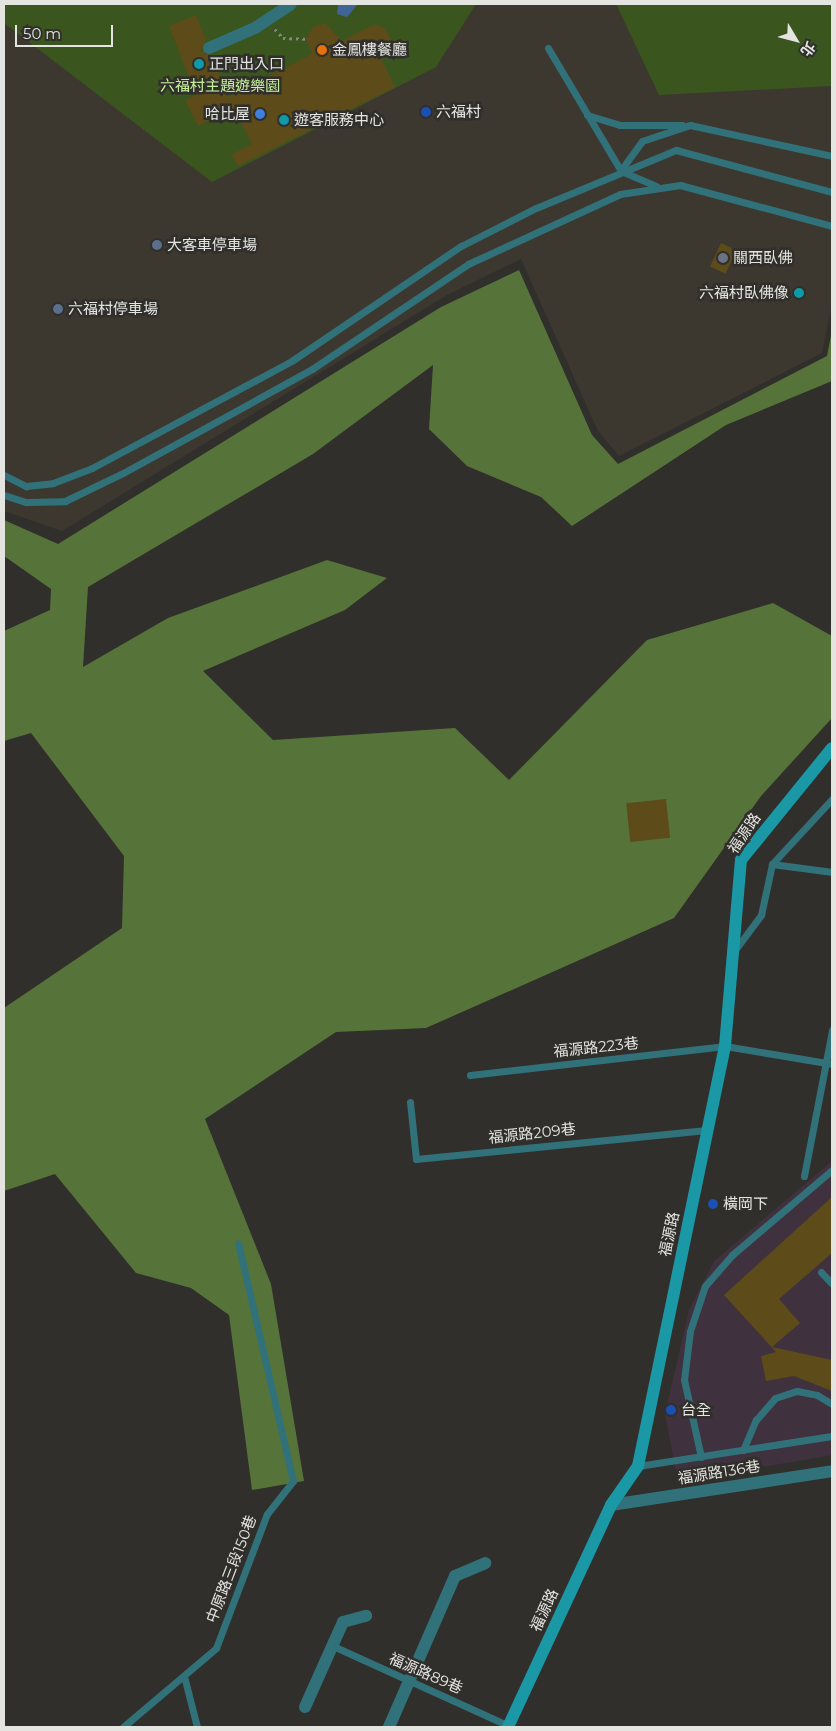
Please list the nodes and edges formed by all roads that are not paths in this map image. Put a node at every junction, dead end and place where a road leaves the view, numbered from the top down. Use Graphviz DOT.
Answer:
graph roads {
  1 [pos="291,4"];
  2 [pos="209,48"];
  3 [pos="548,48"];
  4 [pos="587,114"];
  5 [pos="690,125"];
  6 [pos="832,156"];
  7 [pos="620,171"];
  8 [pos="656,186"];
  9 [pos="832,192"];
  10 [pos="832,226"];
  11 [pos="4,475"];
  12 [pos="4,495"];
  13 [pos="832,748"];
  14 [pos="832,799"];
  15 [pos="772,864"];
  16 [pos="832,872"];
  17 [pos="733,953"];
  18 [pos="832,1030"];
  19 [pos="725,1046"];
  20 [pos="830,1064"];
  21 [pos="470,1075"];
  22 [pos="410,1102"];
  23 [pos="707,1130"];
  24 [pos="832,1170"];
  25 [pos="804,1176"];
  26 [pos="238,1243"];
  27 [pos="821,1272"];
  28 [pos="832,1284"];
  29 [pos="832,1404"];
  30 [pos="832,1436"];
  31 [pos="743,1450"];
  32 [pos="701,1457"];
  33 [pos="638,1466"];
  34 [pos="832,1471"];
  35 [pos="610,1504"];
  36 [pos="485,1563"];
  37 [pos="366,1616"];
  38 [pos="332,1646"];
  39 [pos="184,1676"];
  40 [pos="408,1680"];
  41 [pos="305,1707"];
  42 [pos="509,1726"];
  43 [pos="123,1727"];
  44 [pos="196,1727"];
  45 [pos="389,1727"];
  1 -- 2 [label="street"];
  3 -- 4 [label="lane"];
  4 -- 5 [label="lane"];
  4 -- 7 [label="lane"];
  5 -- 6 [label="lane"];
  5 -- 7 [label="lane"];
  7 -- 8 [label="lane"];
  7 -- 9 [label="lane"];
  7 -- 11 [label="lane"];
  8 -- 10 [label="lane"];
  8 -- 12 [label="lane"];
  13 -- 17 [label="street, 福源路"];
  14 -- 15 [label="lane"];
  15 -- 16 [label="lane"];
  15 -- 17 [label="lane"];
  17 -- 19 [label="street, 福源路"];
  18 -- 20 [label="lane"];
  19 -- 20 [label="lane, 福源路223巷"];
  19 -- 21 [label="lane, 福源路223巷"];
  19 -- 23 [label="street, 福源路"];
  20 -- 25 [label="lane"];
  22 -- 23 [label="lane, 福源路209巷"];
  23 -- 33 [label="street, 福源路"];
  24 -- 32 [label="lane"];
  26 -- 39 [label="lane, 中原路三段150巷"];
  27 -- 28 [label="lane"];
  29 -- 31 [label="lane"];
  30 -- 31 [label="lane"];
  31 -- 32 [label="lane"];
  32 -- 33 [label="lane"];
  33 -- 35 [label="street, 福源路"];
  34 -- 35 [label="street, 福源路136巷"];
  35 -- 42 [label="street, 福源路"];
  36 -- 40 [label="street"];
  37 -- 38 [label="street"];
  38 -- 40 [label="lane, 福源路89巷"];
  38 -- 41 [label="street"];
  39 -- 43 [label="lane, 中原路三段150巷"];
  39 -- 44 [label="lane"];
  40 -- 42 [label="lane, 福源路89巷"];
  40 -- 45 [label="street"];
}
